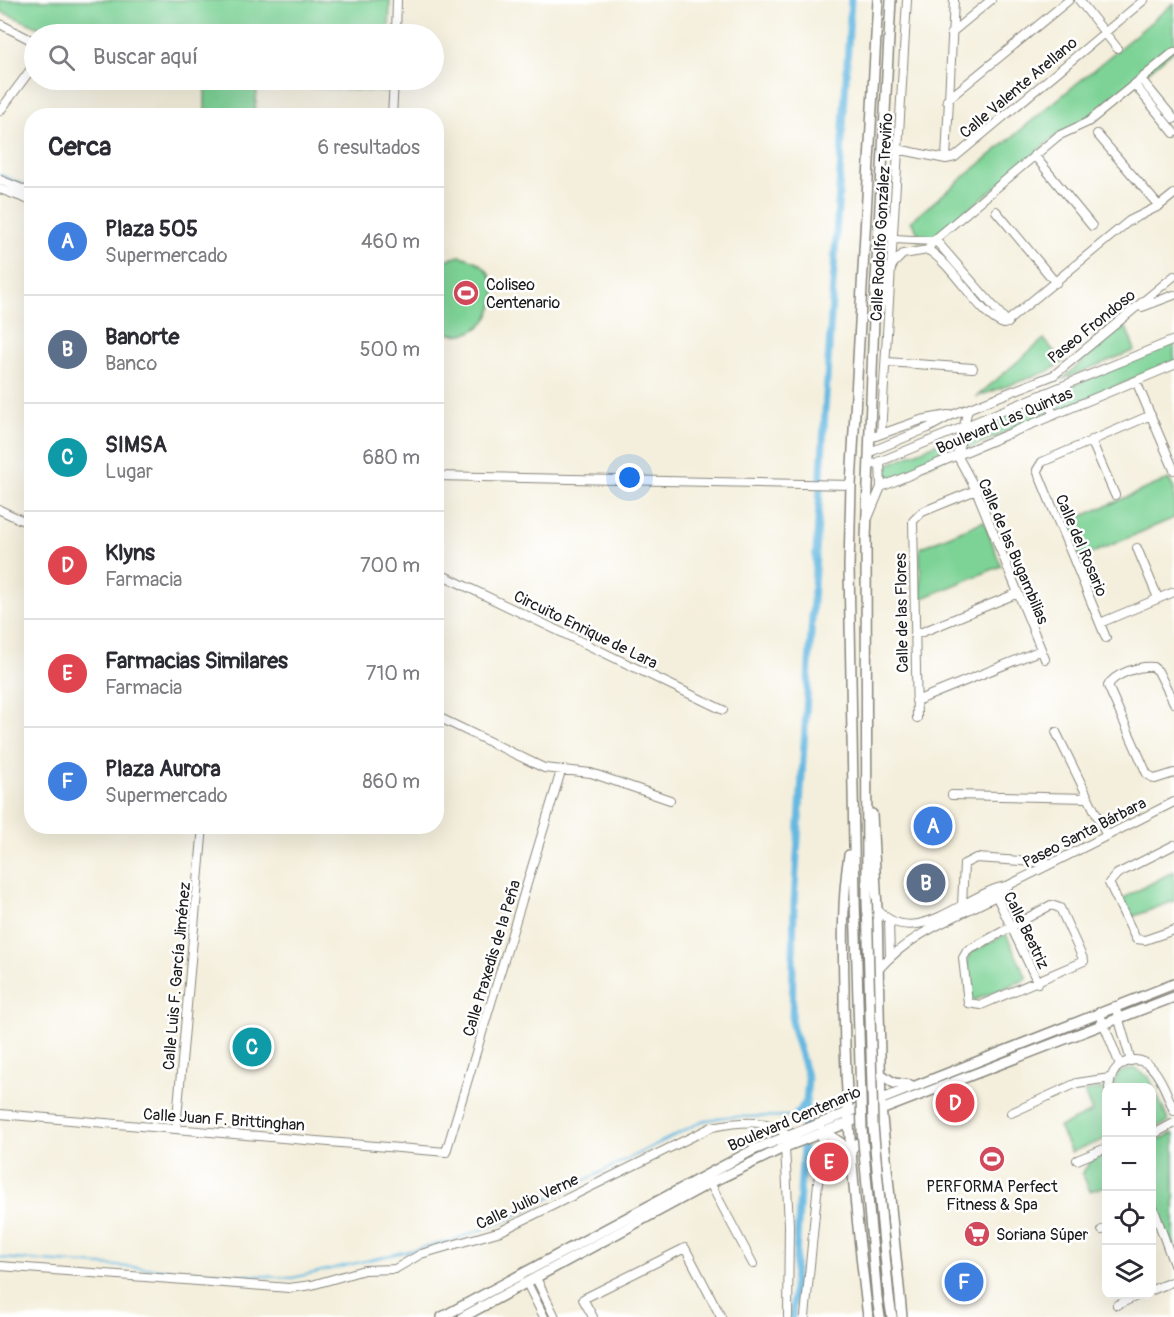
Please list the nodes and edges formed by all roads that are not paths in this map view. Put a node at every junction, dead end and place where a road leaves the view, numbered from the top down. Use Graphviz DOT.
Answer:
graph roads {
  1 [pos="397,0"];
  2 [pos="878,0"];
  3 [pos="891,0"];
  4 [pos="907,0"];
  5 [pos="954,0"];
  6 [pos="991,0"];
  7 [pos="1069,0"];
  8 [pos="1079,0"];
  9 [pos="1144,0"];
  10 [pos="0,24"];
  11 [pos="396,24"];
  12 [pos="951,33"];
  13 [pos="1105,33"];
  14 [pos="24,39"];
  15 [pos="1117,48"];
  16 [pos="1174,52"];
  17 [pos="24,78"];
  18 [pos="1138,82"];
  19 [pos="393,90"];
  20 [pos="947,100"];
  21 [pos="392,108"];
  22 [pos="0,111"];
  23 [pos="1172,122"];
  24 [pos="1174,133"];
  25 [pos="1097,134"];
  26 [pos="897,149"];
  27 [pos="1034,155"];
  28 [pos="946,159"];
  29 [pos="0,180"];
  30 [pos="0,189"];
  31 [pos="24,190"];
  32 [pos="1174,194"];
  33 [pos="24,198"];
  34 [pos="881,202"];
  35 [pos="1159,206"];
  36 [pos="996,211"];
  37 [pos="1092,226"];
  38 [pos="894,239"];
  39 [pos="933,241"];
  40 [pos="928,250"];
  41 [pos="892,265"];
  42 [pos="1174,276"];
  43 [pos="1056,283"];
  44 [pos="1174,294"];
  45 [pos="1135,309"];
  46 [pos="874,318"];
  47 [pos="1008,322"];
  48 [pos="1174,340"];
  49 [pos="887,362"];
  50 [pos="1174,365"];
  51 [pos="973,368"];
  52 [pos="1136,381"];
  53 [pos="1046,393"];
  54 [pos="968,409"];
  55 [pos="1053,414"];
  56 [pos="952,415"];
  57 [pos="1151,415"];
  58 [pos="911,424"];
  59 [pos="964,426"];
  60 [pos="895,430"];
  61 [pos="881,434"];
  62 [pos="916,434"];
  63 [pos="870,438"];
  64 [pos="900,440"];
  65 [pos="1091,440"];
  66 [pos="870,452"];
  67 [pos="957,455"];
  68 [pos="880,461"];
  69 [pos="869,466"];
  70 [pos="1174,470"];
  71 [pos="444,476"];
  72 [pos="851,485"];
  73 [pos="881,487"];
  74 [pos="976,490"];
  75 [pos="1114,495"];
  76 [pos="0,510"];
  77 [pos="24,521"];
  78 [pos="867,523"];
  79 [pos="1137,548"];
  80 [pos="444,576"];
  81 [pos="1174,592"];
  82 [pos="1018,593"];
  83 [pos="1158,598"];
  84 [pos="1100,622"];
  85 [pos="915,635"];
  86 [pos="1106,638"];
  87 [pos="1041,650"];
  88 [pos="1045,660"];
  89 [pos="916,701"];
  90 [pos="1174,703"];
  91 [pos="723,710"];
  92 [pos="917,718"];
  93 [pos="444,720"];
  94 [pos="1056,732"];
  95 [pos="867,770"];
  96 [pos="561,771"];
  97 [pos="1174,773"];
  98 [pos="952,795"];
  99 [pos="1088,798"];
  100 [pos="670,800"];
  101 [pos="1174,802"];
  102 [pos="202,834"];
  103 [pos="1107,836"];
  104 [pos="852,838"];
  105 [pos="1174,845"];
  106 [pos="1054,863"];
  107 [pos="994,892"];
  108 [pos="962,905"];
  109 [pos="877,909"];
  110 [pos="889,921"];
  111 [pos="1011,926"];
  112 [pos="1174,930"];
  113 [pos="890,956"];
  114 [pos="879,969"];
  115 [pos="1038,983"];
  116 [pos="1174,984"];
  117 [pos="1174,997"];
  118 [pos="1115,1006"];
  119 [pos="1099,1012"];
  120 [pos="1119,1018"];
  121 [pos="1104,1024"];
  122 [pos="1131,1060"];
  123 [pos="1120,1065"];
  124 [pos="844,1070"];
  125 [pos="879,1070"];
  126 [pos="1110,1078"];
  127 [pos="1110,1083"];
  128 [pos="912,1085"];
  129 [pos="880,1098"];
  130 [pos="881,1108"];
  131 [pos="847,1111"];
  132 [pos="1174,1111"];
  133 [pos="1011,1113"];
  134 [pos="0,1114"];
  135 [pos="848,1121"];
  136 [pos="1172,1126"];
  137 [pos="176,1129"];
  138 [pos="820,1129"];
  139 [pos="1156,1133"];
  140 [pos="789,1134"];
  141 [pos="884,1144"];
  142 [pos="789,1145"];
  143 [pos="1102,1150"];
  144 [pos="850,1151"];
  145 [pos="446,1152"];
  146 [pos="1077,1160"];
  147 [pos="850,1161"];
  148 [pos="711,1171"];
  149 [pos="697,1178"];
  150 [pos="710,1183"];
  151 [pos="641,1209"];
  152 [pos="1156,1219"];
  153 [pos="607,1239"];
  154 [pos="575,1245"];
  155 [pos="753,1264"];
  156 [pos="1174,1265"];
  157 [pos="0,1266"];
  158 [pos="531,1280"];
  159 [pos="1174,1281"];
  160 [pos="1156,1288"];
  161 [pos="1130,1299"];
  162 [pos="1117,1305"];
  163 [pos="442,1317"];
  164 [pos="464,1317"];
  165 [pos="544,1317"];
  166 [pos="555,1317"];
  167 [pos="593,1317"];
  168 [pos="721,1317"];
  169 [pos="788,1317"];
  170 [pos="805,1317"];
  171 [pos="868,1317"];
  172 [pos="880,1317"];
  173 [pos="892,1317"];
  174 [pos="902,1317"];
  1 -- 11 [label="street"];
  2 -- 72 [label="main road"];
  3 -- 34 [label="main road"];
  4 -- 26 [label="street, Calle Rodolfo González Treviño"];
  5 -- 12 [label="street"];
  6 -- 12 [label="street"];
  7 -- 20 [label="street"];
  8 -- 13 [label="street"];
  9 -- 13 [label="street, Calle Valente Arellano"];
  10 -- 14 [label="street"];
  12 -- 20 [label="street"];
  13 -- 15 [label="street"];
  13 -- 28 [label="street, Calle Valente Arellano"];
  16 -- 18 [label="street"];
  17 -- 22 [label="street"];
  18 -- 23 [label="street"];
  18 -- 27 [label="street"];
  19 -- 21 [label="street"];
  20 -- 28 [label="street"];
  23 -- 24 [label="street"];
  25 -- 35 [label="street"];
  26 -- 28 [label="street"];
  26 -- 38 [label="street, Calle Rodolfo González Treviño"];
  27 -- 37 [label="street"];
  27 -- 39 [label="street"];
  29 -- 31 [label="street"];
  30 -- 33 [label="street"];
  32 -- 35 [label="street"];
  34 -- 38 [label="main road"];
  34 -- 46 [label="main road"];
  35 -- 43 [label="street"];
  36 -- 43 [label="street"];
  38 -- 39 [label="street"];
  38 -- 41 [label="street, Calle Rodolfo González Treviño"];
  39 -- 40 [label="street"];
  39 -- 47 [label="street"];
  40 -- 41 [label="street"];
  40 -- 47 [label="street"];
  41 -- 46 [label="main road"];
  41 -- 49 [label="street, Calle Rodolfo González Treviño"];
  42 -- 45 [label="street, Paseo Frondoso"];
  43 -- 47 [label="street"];
  44 -- 45 [label="street"];
  45 -- 54 [label="street, Paseo Frondoso"];
  46 -- 63 [label="main road"];
  48 -- 53 [label="street, Boulevard Las Quintas"];
  49 -- 51 [label="street"];
  49 -- 61 [label="street, Calle Rodolfo González Treviño"];
  50 -- 52 [label="street, Boulevard Las Quintas"];
  52 -- 55 [label="street, Boulevard Las Quintas"];
  52 -- 57 [label="street"];
  53 -- 55 [label="street"];
  53 -- 59 [label="street, Boulevard Las Quintas"];
  54 -- 56 [label="street, Paseo Frondoso"];
  54 -- 59 [label="street"];
  55 -- 67 [label="street, Boulevard Las Quintas"];
  56 -- 58 [label="street, Paseo Frondoso"];
  56 -- 62 [label="street, Paseo Frondoso"];
  57 -- 65 [label="street"];
  57 -- 70 [label="street"];
  58 -- 60 [label="street, Paseo Frondoso"];
  58 -- 62 [label="street"];
  59 -- 67 [label="street"];
  59 -- 68 [label="street, Boulevard Las Quintas"];
  60 -- 61 [label="street, Paseo Frondoso"];
  60 -- 64 [label="street"];
  61 -- 63 [label="street, Paseo Frondoso"];
  62 -- 64 [label="street, Paseo Frondoso"];
  63 -- 66 [label="main road"];
  64 -- 66 [label="street, Paseo Frondoso"];
  65 -- 75 [label="street"];
  65 -- 84 [label="street, Calle del Rosario"];
  66 -- 69 [label="main road"];
  67 -- 73 [label="street, Boulevard Las Quintas"];
  67 -- 74 [label="street, Calle de las Bugambilias"];
  68 -- 69 [label="street, Boulevard Las Quintas"];
  68 -- 73 [label="street"];
  69 -- 78 [label="main road"];
  71 -- 72 [label="street"];
  72 -- 104 [label="main road"];
  73 -- 78 [label="street"];
  74 -- 82 [label="street, Calle de las Bugambilias"];
  74 -- 85 [label="street, Calle de las Flores"];
  76 -- 77 [label="street"];
  78 -- 95 [label="main road"];
  79 -- 83 [label="street"];
  80 -- 91 [label="street, Circuito Enrique de Lara"];
  81 -- 83 [label="street"];
  82 -- 85 [label="street"];
  82 -- 87 [label="street, Calle de las Bugambilias"];
  83 -- 84 [label="street"];
  84 -- 86 [label="street, Calle del Rosario"];
  85 -- 89 [label="street, Calle de las Flores"];
  87 -- 88 [label="street, Calle de las Bugambilias"];
  87 -- 89 [label="street"];
  89 -- 92 [label="street, Calle de las Flores"];
  90 -- 97 [label="street"];
  93 -- 96 [label="street"];
  94 -- 99 [label="street"];
  95 -- 109 [label="main road"];
  95 -- 173 [label="main road, bridge"];
  96 -- 100 [label="street"];
  96 -- 145 [label="street, Calle Praxedis de la Peña"];
  98 -- 99 [label="street"];
  99 -- 103 [label="street"];
  101 -- 103 [label="street, Paseo Santa Bárbara"];
  102 -- 137 [label="street, Calle Luis F. García Jiménez"];
  103 -- 106 [label="street, Paseo Santa Bárbara"];
  104 -- 124 [label="main road"];
  104 -- 172 [label="main road, bridge"];
  105 -- 112 [label="street"];
  106 -- 107 [label="street, Paseo Santa Bárbara"];
  106 -- 108 [label="street"];
  107 -- 108 [label="street, Paseo Santa Bárbara"];
  107 -- 111 [label="street, Calle Beatriz"];
  107 -- 113 [label="street, Paseo Santa Bárbara"];
  108 -- 110 [label="street, Paseo Santa Bárbara"];
  109 -- 110 [label="street"];
  109 -- 114 [label="main road"];
  110 -- 113 [label="street"];
  111 -- 115 [label="street, Calle Beatriz"];
  111 -- 115 [label="street"];
  111 -- 115 [label="street"];
  113 -- 114 [label="street, Paseo Santa Bárbara"];
  114 -- 125 [label="main road"];
  116 -- 118 [label="main road, Boulevard Centenario"];
  117 -- 120 [label="main road, Boulevard Centenario"];
  118 -- 119 [label="main road, Boulevard Centenario"];
  118 -- 120 [label="street"];
  119 -- 121 [label="street"];
  119 -- 128 [label="main road, Boulevard Centenario"];
  120 -- 121 [label="main road, Boulevard Centenario"];
  120 -- 122 [label="street"];
  121 -- 123 [label="street"];
  121 -- 130 [label="main road, Boulevard Centenario"];
  122 -- 123 [label="street"];
  122 -- 132 [label="street"];
  123 -- 126 [label="street"];
  124 -- 125 [label="main road"];
  124 -- 131 [label="main road"];
  125 -- 128 [label="main road"];
  125 -- 129 [label="main road"];
  126 -- 127 [label="street"];
  126 -- 133 [label="street"];
  128 -- 129 [label="main road, Boulevard Centenario"];
  129 -- 130 [label="main road"];
  129 -- 131 [label="main road, Boulevard Centenario"];
  130 -- 135 [label="main road, Boulevard Centenario"];
  130 -- 141 [label="main road"];
  131 -- 135 [label="main road"];
  131 -- 138 [label="main road, Boulevard Centenario"];
  134 -- 137 [label="street, Calle Juan F. Brittinghan"];
  135 -- 138 [label="main road, Boulevard Centenario"];
  135 -- 144 [label="main road"];
  136 -- 139 [label="street"];
  137 -- 145 [label="street, Calle Juan F. Brittinghan"];
  138 -- 140 [label="main road, Boulevard Centenario"];
  138 -- 142 [label="main road, Boulevard Centenario"];
  138 -- 147 [label="main road"];
  138 -- 170 [label="street"];
  140 -- 148 [label="main road, Boulevard Centenario"];
  140 -- 157 [label="street, Calle Julio Verne"];
  141 -- 144 [label="main road"];
  141 -- 174 [label="main road"];
  142 -- 150 [label="main road, Boulevard Centenario"];
  142 -- 169 [label="street"];
  143 -- 146 [label="street"];
  144 -- 147 [label="main road"];
  147 -- 171 [label="main road"];
  148 -- 149 [label="main road, Boulevard Centenario"];
  148 -- 150 [label="street"];
  149 -- 150 [label="street"];
  149 -- 151 [label="main road, Boulevard Centenario"];
  150 -- 153 [label="main road, Boulevard Centenario"];
  150 -- 155 [label="street"];
  151 -- 153 [label="main road"];
  151 -- 154 [label="main road, Boulevard Centenario"];
  152 -- 156 [label="street"];
  153 -- 158 [label="main road, Boulevard Centenario"];
  154 -- 158 [label="main road"];
  154 -- 163 [label="main road, Boulevard Centenario"];
  158 -- 164 [label="main road, Boulevard Centenario"];
  158 -- 165 [label="street"];
  158 -- 166 [label="street"];
  159 -- 160 [label="street"];
  161 -- 162 [label="street"];
  167 -- 168 [label="street"];
}
